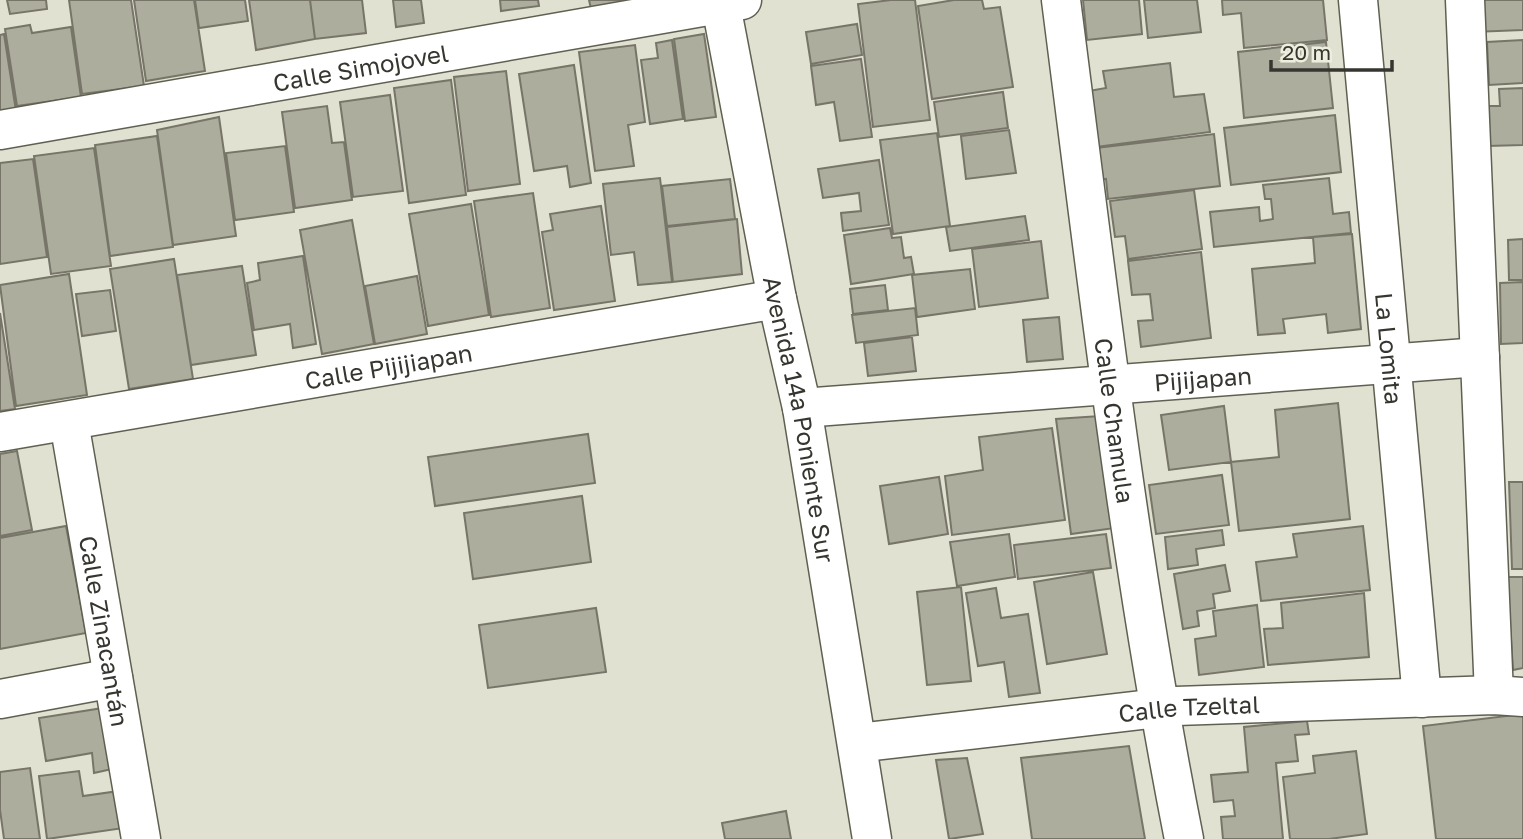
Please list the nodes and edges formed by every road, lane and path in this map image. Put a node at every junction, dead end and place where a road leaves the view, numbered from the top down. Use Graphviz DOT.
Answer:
graph roads {
  1 [pos="1061,0"];
  2 [pos="1358,0"];
  3 [pos="1465,0"];
  4 [pos="728,2"];
  5 [pos="0,130"];
  6 [pos="777,299"];
  7 [pos="1480,357"];
  8 [pos="1393,365"];
  9 [pos="1111,385"];
  10 [pos="802,408"];
  11 [pos="69,422"];
  12 [pos="0,432"];
  13 [pos="113,678"];
  14 [pos="1509,696"];
  15 [pos="1422,698"];
  16 [pos="0,699"];
  17 [pos="1158,708"];
  18 [pos="857,743"];
  19 [pos="141,839"];
  20 [pos="872,839"];
  21 [pos="1184,839"];
  1 -- 9 [label="street, Calle Chamula"];
  2 -- 8 [label="street, La Lomita"];
  3 -- 7 [label="street"];
  4 -- 5 [label="street, Calle Simojovel"];
  4 -- 6 [label="street, Avenida 14a Poniente Sur"];
  6 -- 10 [label="street, Avenida 14a Poniente Sur"];
  6 -- 11 [label="street, Calle Pijijiapan"];
  7 -- 8 [label="street, Pijijapan"];
  7 -- 14 [label="street"];
  8 -- 9 [label="street, Pijijapan"];
  8 -- 15 [label="street, La Lomita"];
  9 -- 10 [label="street, Pijijapan"];
  9 -- 17 [label="street, Calle Chamula"];
  10 -- 18 [label="street, Avenida 14a Poniente Sur"];
  11 -- 12 [label="street, Calle Pijijiapan"];
  11 -- 13 [label="street, Calle Zinacantán"];
  13 -- 16 [label="street"];
  13 -- 19 [label="street, Calle Zinacantán"];
  14 -- 15 [label="street, Calle Tzeltal"];
  15 -- 17 [label="street, Calle Tzeltal"];
  17 -- 18 [label="street, Calle Tzeltal"];
  17 -- 21 [label="street, Calle Chamula"];
  18 -- 20 [label="street, Avenida 14a Poniente Sur"];
}
